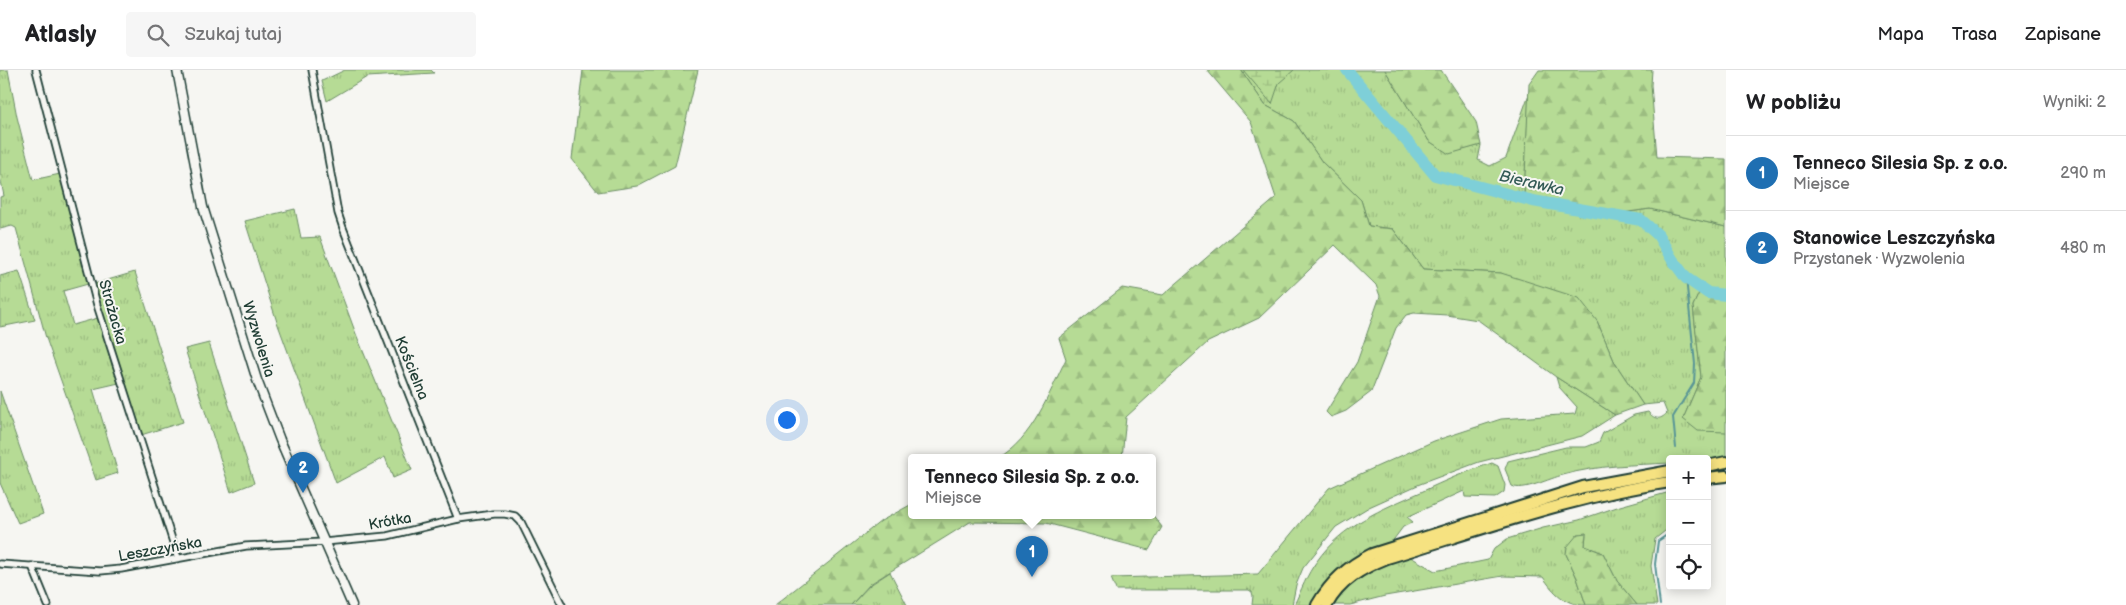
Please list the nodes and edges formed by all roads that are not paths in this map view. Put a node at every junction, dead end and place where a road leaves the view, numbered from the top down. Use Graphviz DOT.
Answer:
graph roads {
  1 [pos="36,70"];
  2 [pos="177,70"];
  3 [pos="312,70"];
  4 [pos="1726,464"];
  5 [pos="1711,466"];
  6 [pos="1666,472"];
  7 [pos="1666,483"];
  8 [pos="458,519"];
  9 [pos="324,542"];
  10 [pos="178,558"];
  11 [pos="0,564"];
  12 [pos="32,566"];
  13 [pos="48,605"];
  14 [pos="352,605"];
  15 [pos="562,605"];
  16 [pos="1317,605"];
  17 [pos="1328,605"];
  1 -- 10 [label="street, Strażacka"];
  2 -- 9 [label="main road, Wyzwolenia"];
  3 -- 8 [label="street, Kościelna"];
  4 -- 5 [label="highway"];
  6 -- 16 [label="highway"];
  7 -- 17 [label="highway"];
  8 -- 9 [label="street, Krótka"];
  8 -- 15 [label="street"];
  9 -- 10 [label="street, Leszczyńska"];
  9 -- 14 [label="main road, Wyzwolenia"];
  10 -- 12 [label="street, Leszczyńska"];
  11 -- 12 [label="street, Leszczyńska"];
  12 -- 13 [label="street"];
}
